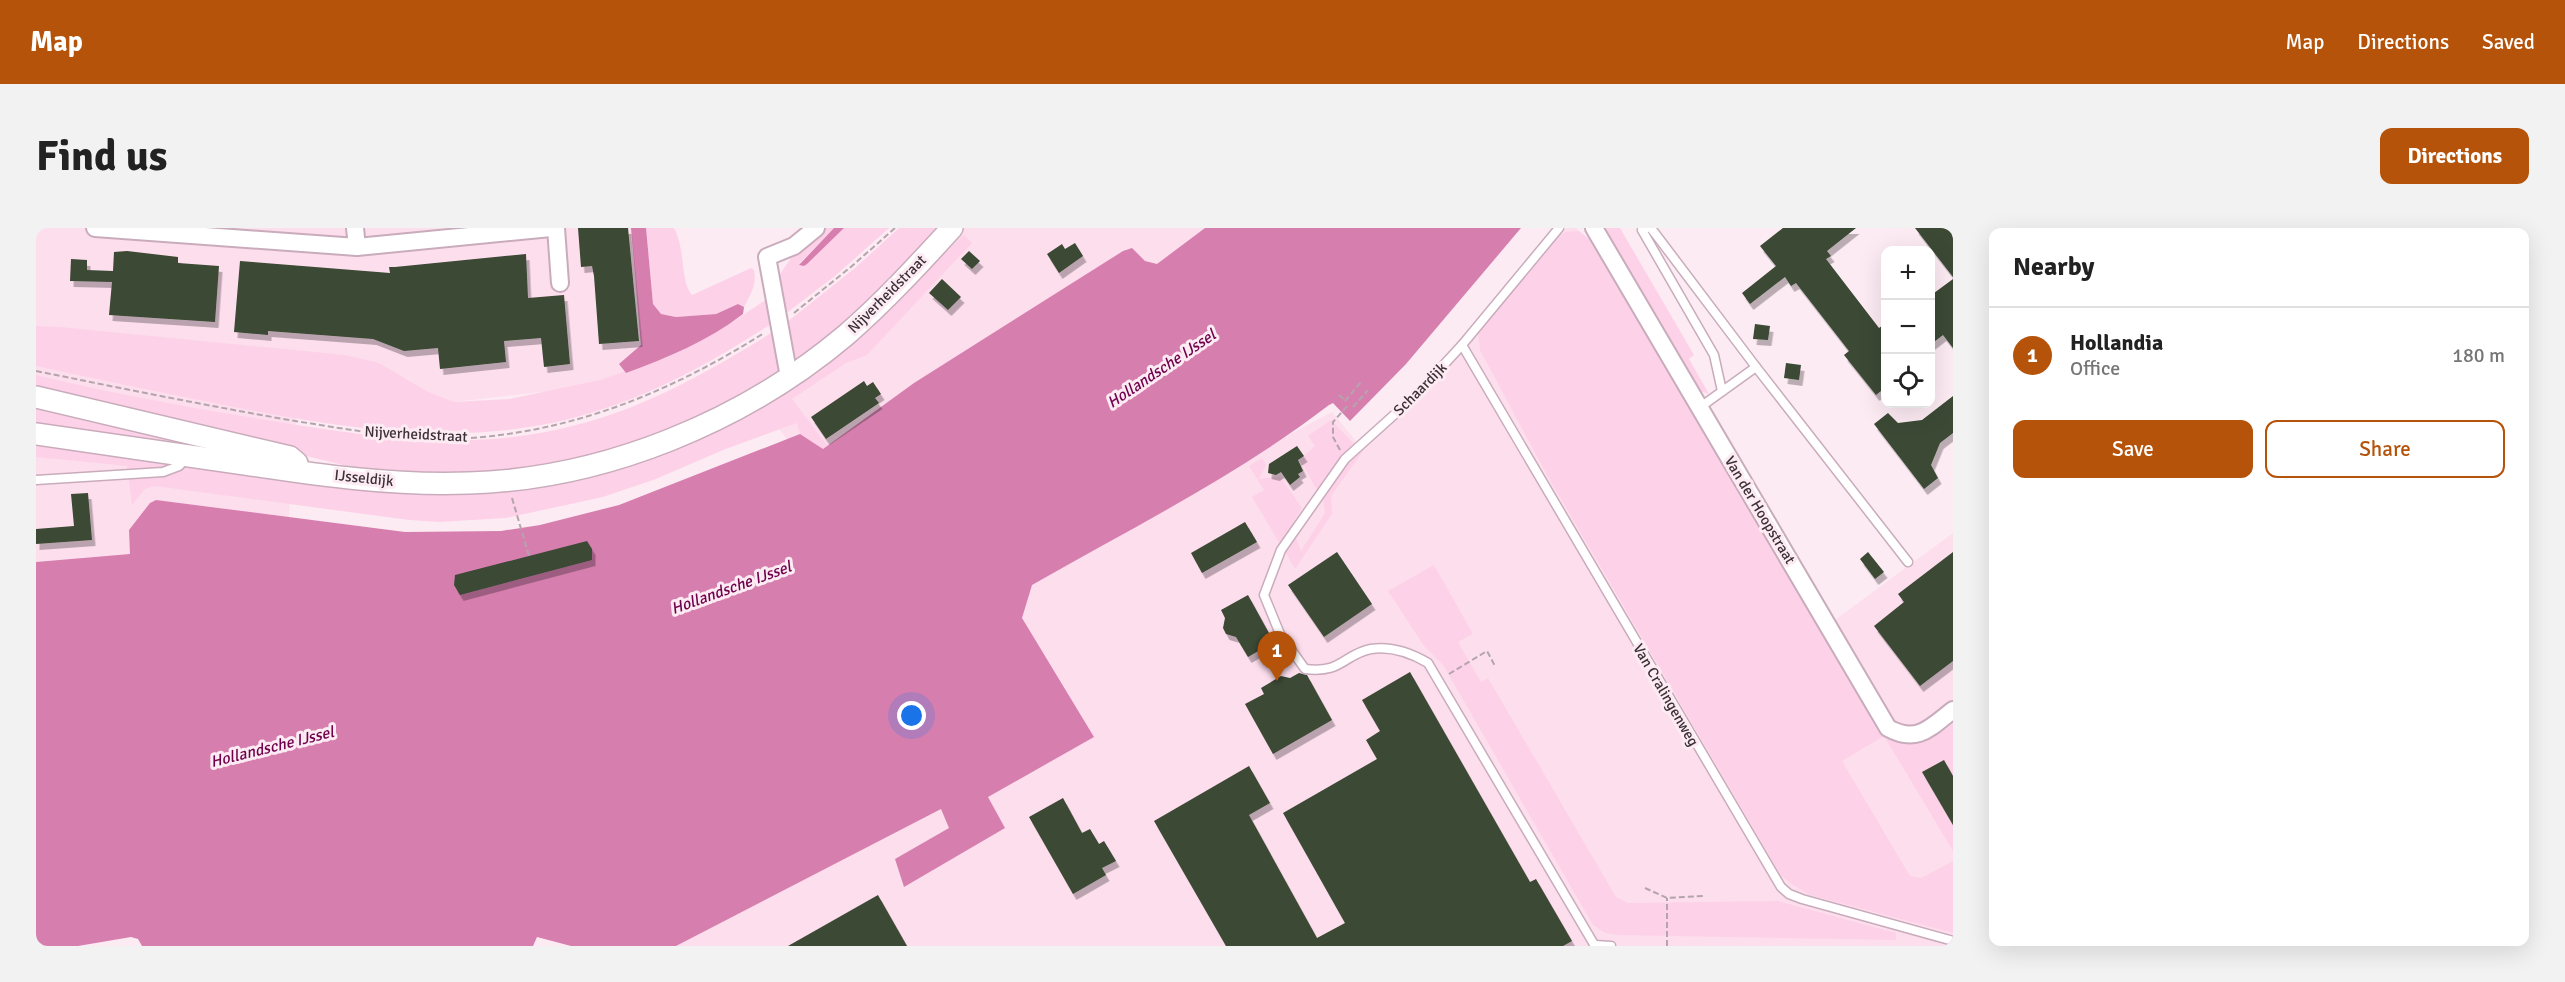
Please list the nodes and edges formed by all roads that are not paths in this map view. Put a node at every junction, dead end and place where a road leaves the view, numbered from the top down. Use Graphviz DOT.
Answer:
graph roads {
  1 [pos="95,228"];
  2 [pos="355,228"];
  3 [pos="551,228"];
  4 [pos="556,228"];
  5 [pos="816,228"];
  6 [pos="952,228"];
  7 [pos="1559,228"];
  8 [pos="1594,228"];
  9 [pos="1647,228"];
  10 [pos="1651,228"];
  11 [pos="357,247"];
  12 [pos="560,283"];
  13 [pos="1462,345"];
  14 [pos="1756,367"];
  15 [pos="789,377"];
  16 [pos="1722,391"];
  17 [pos="36,397"];
  18 [pos="1699,408"];
  19 [pos="688,431"];
  20 [pos="36,434"];
  21 [pos="190,456"];
  22 [pos="300,472"];
  23 [pos="36,480"];
  24 [pos="1908,562"];
  25 [pos="1953,710"];
  26 [pos="1953,941"];
  27 [pos="1595,945"];
  28 [pos="1611,946"];
  1 -- 11 [label="street"];
  2 -- 11 [label="street"];
  3 -- 11 [label="street"];
  4 -- 12 [label="street"];
  5 -- 15 [label="street"];
  6 -- 15 [label="street, Nijverheidstraat"];
  7 -- 13 [label="lane, Schaardijk"];
  8 -- 18 [label="street, Van der Hoopstraat"];
  9 -- 16 [label="lane"];
  10 -- 14 [label="lane"];
  13 -- 26 [label="lane, Van Cralingenweg"];
  13 -- 27 [label="lane, Schaardijk"];
  14 -- 16 [label="lane"];
  14 -- 24 [label="lane"];
  15 -- 19 [label="street, Nijverheidstraat"];
  16 -- 18 [label="lane"];
  17 -- 22 [label="street"];
  18 -- 25 [label="street, Van der Hoopstraat"];
  19 -- 22 [label="street, IJsseldijk"];
  20 -- 21 [label="street, IJsseldijk"];
  21 -- 22 [label="street, IJsseldijk"];
  21 -- 23 [label="lane"];
  27 -- 28 [label="lane"];
}
